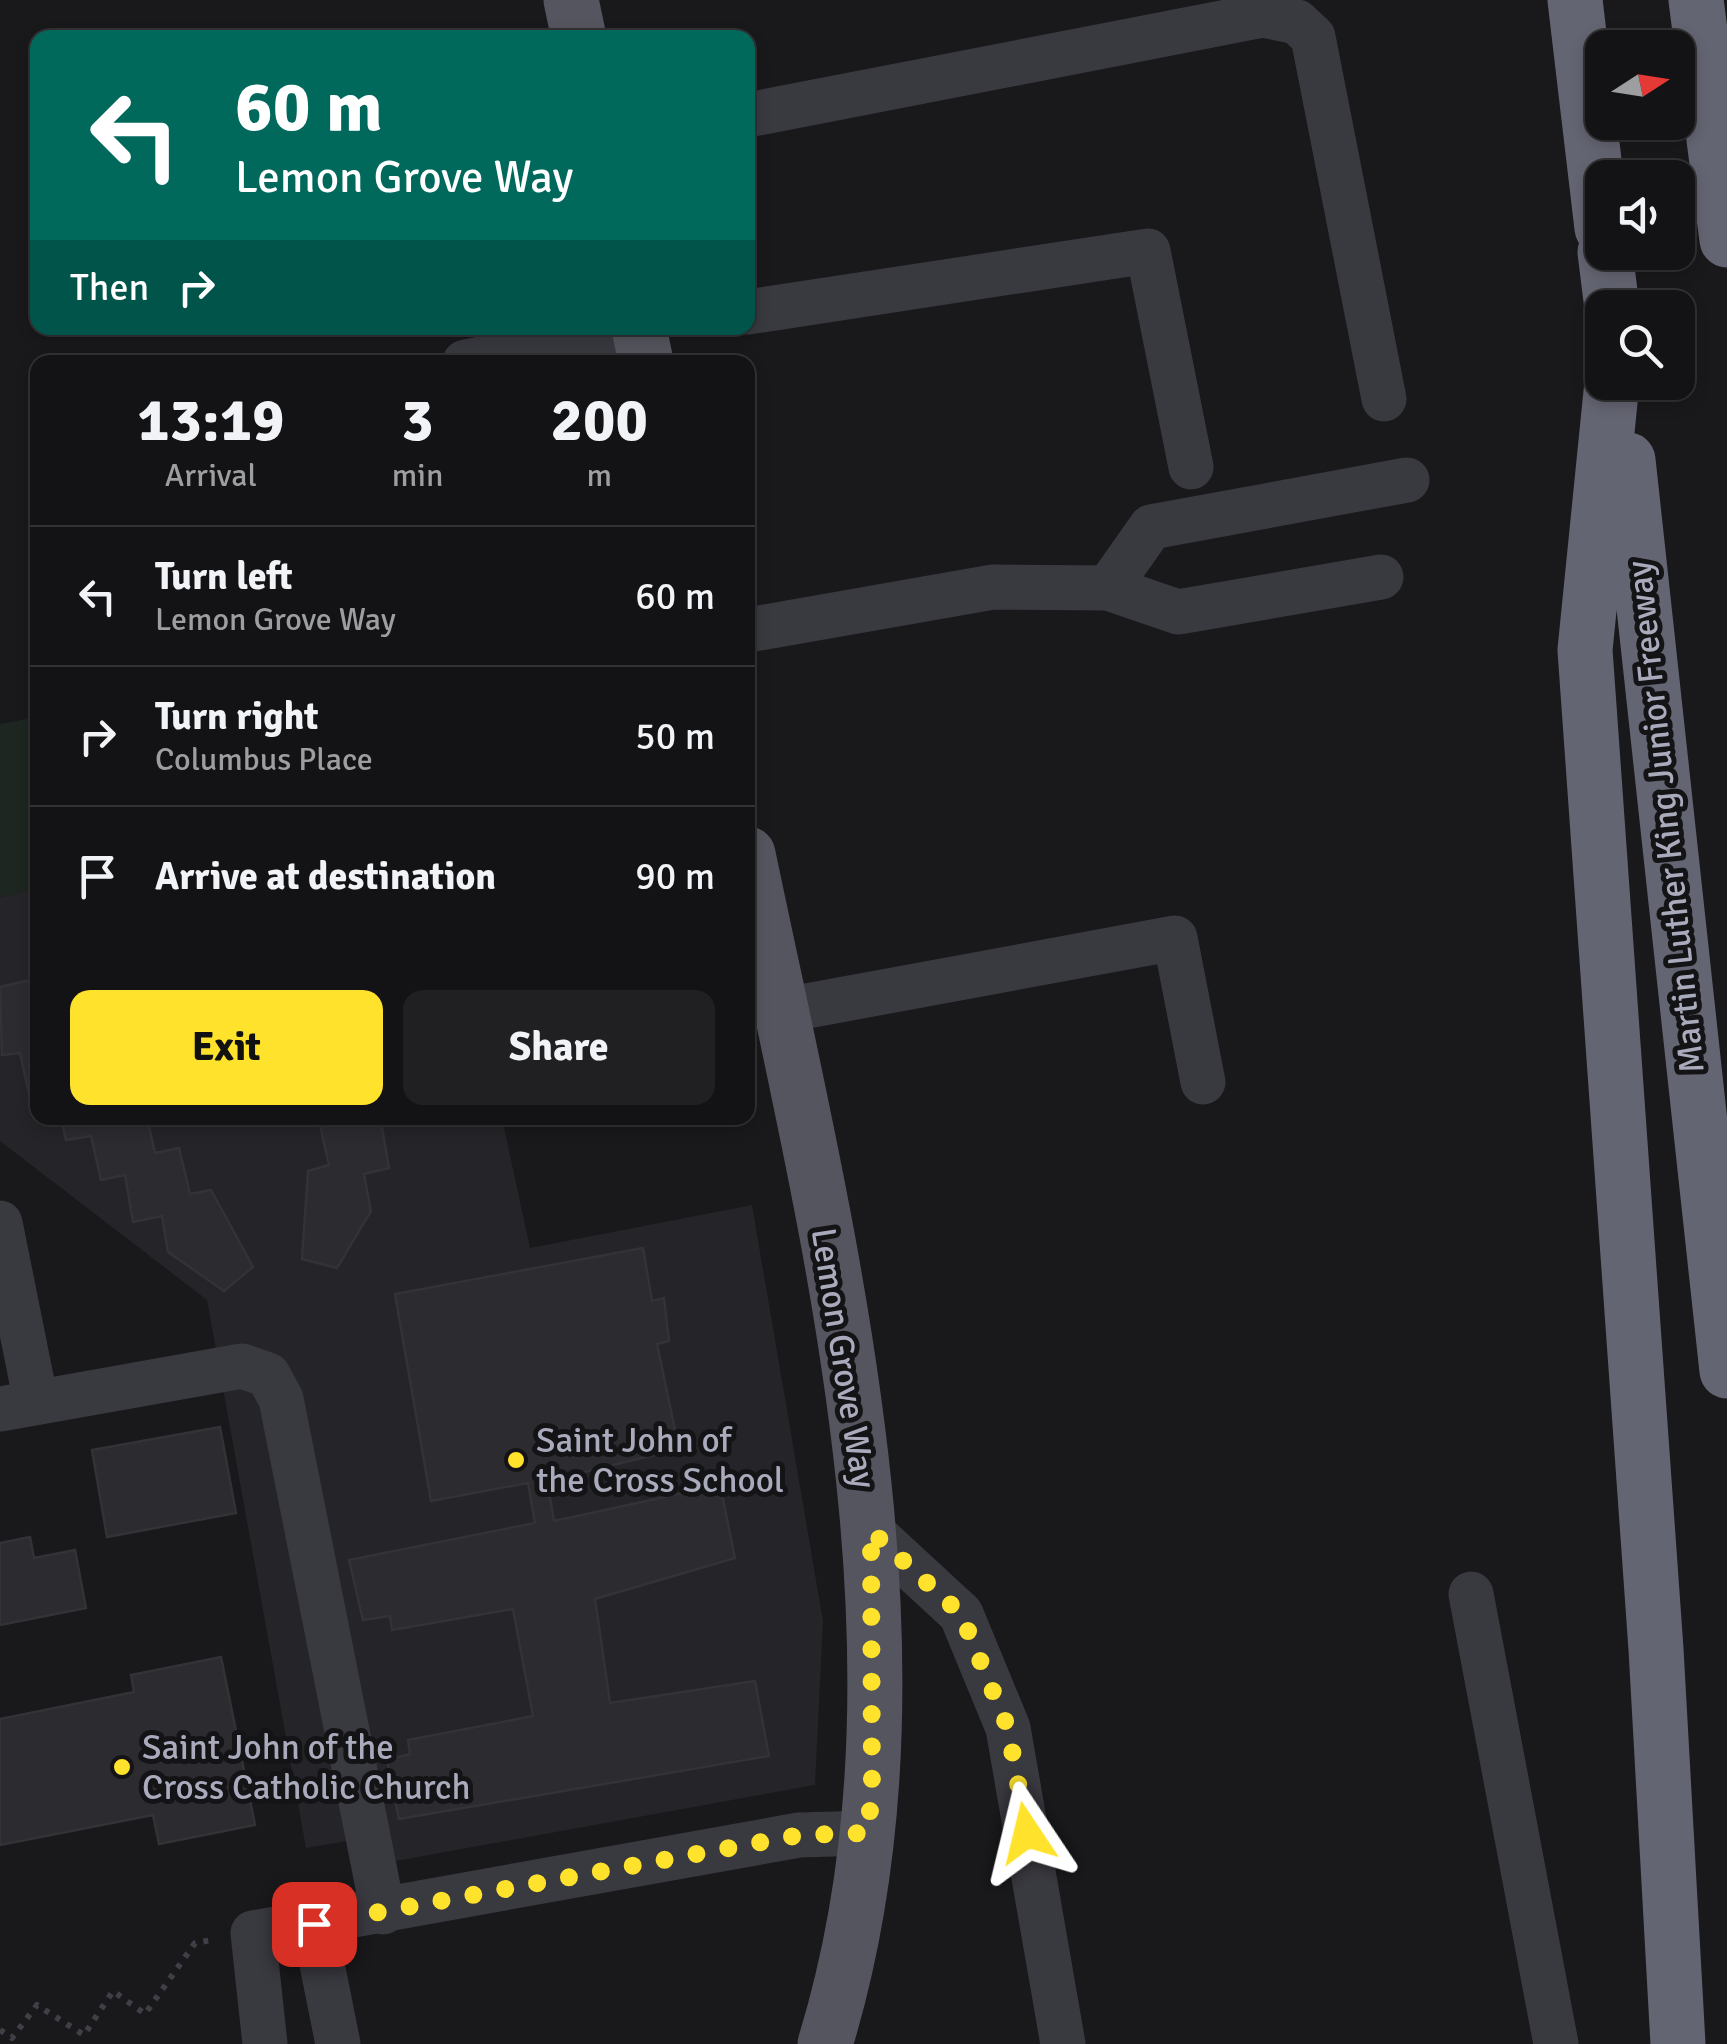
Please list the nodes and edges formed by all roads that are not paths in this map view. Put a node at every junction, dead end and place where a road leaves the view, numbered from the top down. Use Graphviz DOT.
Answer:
graph roads {
  1 [pos="571,0"];
  2 [pos="1576,0"];
  3 [pos="1696,0"];
  4 [pos="577,30"];
  5 [pos="755,114"];
  6 [pos="1594,160"];
  7 [pos="1727,240"];
  8 [pos="755,311"];
  9 [pos="604,335"];
  10 [pos="501,355"];
  11 [pos="1384,398"];
  12 [pos="1610,400"];
  13 [pos="1622,400"];
  14 [pos="1192,467"];
  15 [pos="1407,480"];
  16 [pos="1381,577"];
  17 [pos="1108,588"];
  18 [pos="755,629"];
  19 [pos="755,888"];
  20 [pos="780,1011"];
  21 [pos="1203,1082"];
  22 [pos="0,1223"];
  23 [pos="1727,1371"];
  24 [pos="18,1405"];
  25 [pos="871,1531"];
  26 [pos="1472,1594"];
  27 [pos="867,1833"];
  28 [pos="383,1912"];
  29 [pos="314,1924"];
  30 [pos="265,2044"];
  31 [pos="338,2044"];
  32 [pos="825,2044"];
  33 [pos="1063,2044"];
  34 [pos="1556,2044"];
  35 [pos="1678,2044"];
  1 -- 4 [label="main road"];
  2 -- 6 [label="highway"];
  3 -- 7 [label="highway"];
  5 -- 11 [label="street"];
  8 -- 14 [label="street"];
  9 -- 10 [label="street"];
  12 -- 35 [label="highway"];
  13 -- 23 [label="highway, Martin Luther King Junior Freeway"];
  15 -- 17 [label="street"];
  16 -- 17 [label="street"];
  17 -- 18 [label="street"];
  19 -- 20 [label="main road, Lemon Grove Way"];
  20 -- 21 [label="street"];
  20 -- 25 [label="main road, Lemon Grove Way"];
  22 -- 24 [label="street"];
  24 -- 28 [label="street"];
  25 -- 27 [label="main road, Lemon Grove Way"];
  25 -- 33 [label="street"];
  26 -- 34 [label="street"];
  27 -- 28 [label="street"];
  27 -- 32 [label="main road, Lemon Grove Way"];
  28 -- 29 [label="street"];
  29 -- 30 [label="street"];
  29 -- 31 [label="street"];
}
